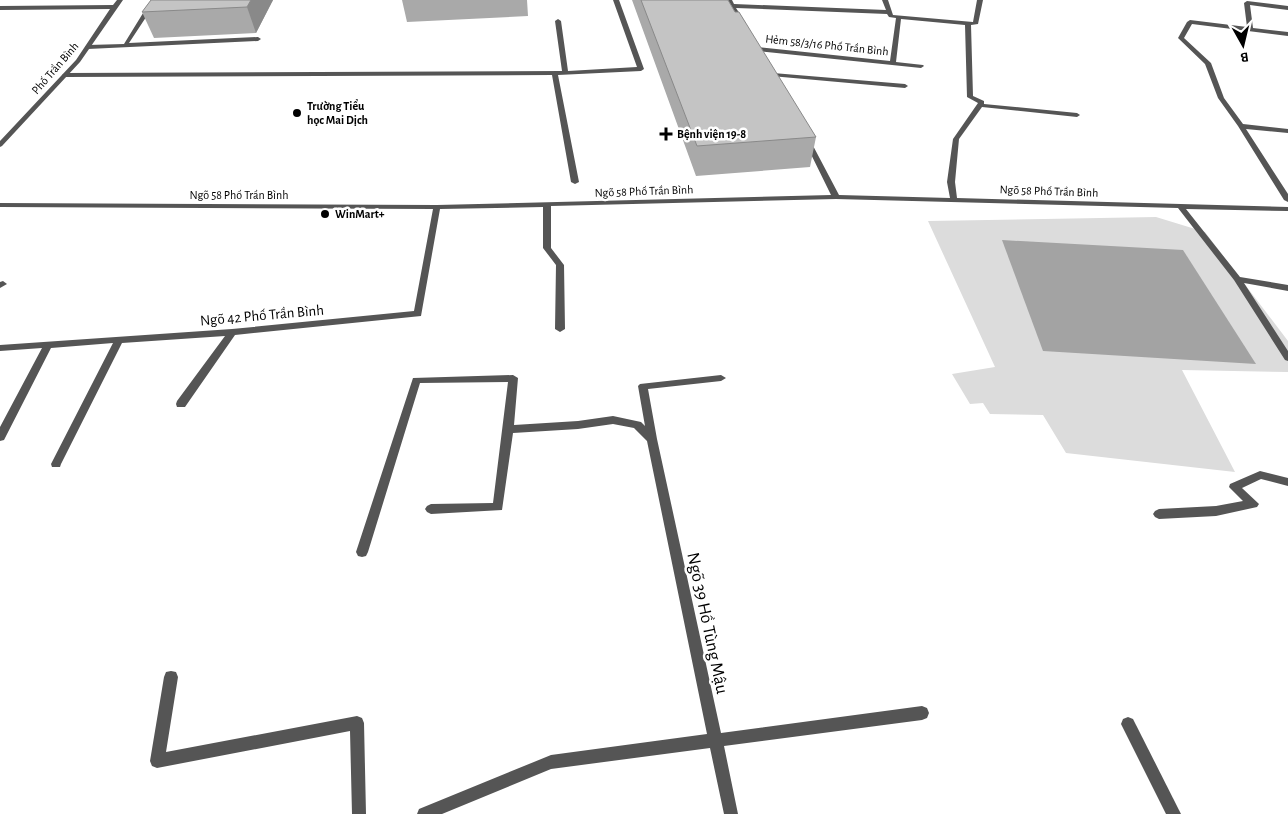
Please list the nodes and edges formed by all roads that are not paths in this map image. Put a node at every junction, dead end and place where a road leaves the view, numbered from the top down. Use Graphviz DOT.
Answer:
graph roads {
  1 [pos="120,0"];
  2 [pos="616,0"];
  3 [pos="885,0"];
  4 [pos="980,0"];
  5 [pos="152,2"];
  6 [pos="731,3"];
  7 [pos="114,7"];
  8 [pos="0,8"];
  9 [pos="1288,8"];
  10 [pos="889,12"];
  11 [pos="900,16"];
  12 [pos="558,21"];
  13 [pos="968,24"];
  14 [pos="1250,30"];
  15 [pos="748,32"];
  16 [pos="1288,34"];
  17 [pos="258,39"];
  18 [pos="753,40"];
  19 [pos="125,46"];
  20 [pos="88,47"];
  21 [pos="893,63"];
  22 [pos="921,66"];
  23 [pos="565,72"];
  24 [pos="555,73"];
  25 [pos="65,75"];
  26 [pos="777,84"];
  27 [pos="905,86"];
  28 [pos="980,106"];
  29 [pos="1077,115"];
  30 [pos="1241,126"];
  31 [pos="1288,131"];
  32 [pos="805,136"];
  33 [pos="0,145"];
  34 [pos="575,182"];
  35 [pos="836,197"];
  36 [pos="954,200"];
  37 [pos="1288,200"];
  38 [pos="547,204"];
  39 [pos="0,205"];
  40 [pos="1180,206"];
  41 [pos="437,207"];
  42 [pos="1288,209"];
  43 [pos="1237,280"];
  44 [pos="1288,288"];
  45 [pos="560,329"];
  46 [pos="232,332"];
  47 [pos="119,340"];
  48 [pos="48,345"];
  49 [pos="0,348"];
  50 [pos="1288,358"];
  51 [pos="721,378"];
  52 [pos="181,404"];
  53 [pos="508,429"];
  54 [pos="0,437"];
  55 [pos="652,439"];
  56 [pos="56,464"];
  57 [pos="1288,482"];
  58 [pos="431,509"];
  59 [pos="1159,514"];
  60 [pos="362,552"];
  61 [pos="171,677"];
  62 [pos="922,712"];
  63 [pos="1128,724"];
  64 [pos="715,740"];
  65 [pos="359,814"];
  66 [pos="424,814"];
  67 [pos="731,814"];
  68 [pos="1174,814"];
  1 -- 7 [label="street, Phố Trần Bình"];
  2 -- 23 [label="street"];
  3 -- 10 [label="street"];
  4 -- 13 [label="street"];
  5 -- 19 [label="street"];
  6 -- 10 [label="street"];
  6 -- 15 [label="street"];
  7 -- 8 [label="street"];
  7 -- 20 [label="street, Phố Trần Bình"];
  9 -- 14 [label="street"];
  10 -- 11 [label="street"];
  11 -- 13 [label="street"];
  11 -- 21 [label="street, Hẻm 58/3/16 Phố Trần Bình"];
  12 -- 23 [label="street"];
  13 -- 28 [label="street"];
  14 -- 16 [label="street"];
  14 -- 30 [label="street"];
  17 -- 19 [label="street"];
  18 -- 21 [label="street, Hẻm 58/3/16 Phố Trần Bình"];
  19 -- 20 [label="street"];
  20 -- 25 [label="street, Phố Trần Bình"];
  21 -- 22 [label="street, Hẻm 58/3/16 Phố Trần Bình"];
  23 -- 24 [label="street"];
  24 -- 25 [label="street"];
  24 -- 34 [label="street"];
  25 -- 33 [label="street, Phố Trần Bình"];
  26 -- 27 [label="street"];
  28 -- 29 [label="street"];
  28 -- 36 [label="street"];
  30 -- 31 [label="street"];
  30 -- 37 [label="street"];
  32 -- 35 [label="street"];
  35 -- 36 [label="street, Ngõ 58 Phố Trần Bình"];
  35 -- 38 [label="street, Ngõ 58 Phố Trần Bình"];
  36 -- 40 [label="street, Ngõ 58 Phố Trần Bình"];
  38 -- 41 [label="street, Ngõ 58 Phố Trần Bình"];
  38 -- 45 [label="street"];
  39 -- 41 [label="street, Ngõ 58 Phố Trần Bình"];
  40 -- 42 [label="street, Ngõ 58 Phố Trần Bình"];
  40 -- 43 [label="street"];
  41 -- 46 [label="street, Ngõ 42 Phố Trần Bình"];
  43 -- 44 [label="street"];
  43 -- 50 [label="street"];
  46 -- 47 [label="street, Ngõ 42 Phố Trần Bình"];
  46 -- 52 [label="street"];
  47 -- 48 [label="street, Ngõ 42 Phố Trần Bình"];
  47 -- 56 [label="street"];
  48 -- 49 [label="street, Ngõ 42 Phố Trần Bình"];
  48 -- 54 [label="street"];
  51 -- 55 [label="street, Ngõ 39 Hồ Tùng Mậu"];
  53 -- 55 [label="street"];
  53 -- 58 [label="street"];
  53 -- 60 [label="street"];
  55 -- 64 [label="street, Ngõ 39 Hồ Tùng Mậu"];
  57 -- 59 [label="street"];
  61 -- 65 [label="street"];
  62 -- 64 [label="street"];
  63 -- 68 [label="street"];
  64 -- 66 [label="street"];
  64 -- 67 [label="street, Ngõ 39 Hồ Tùng Mậu"];
}
